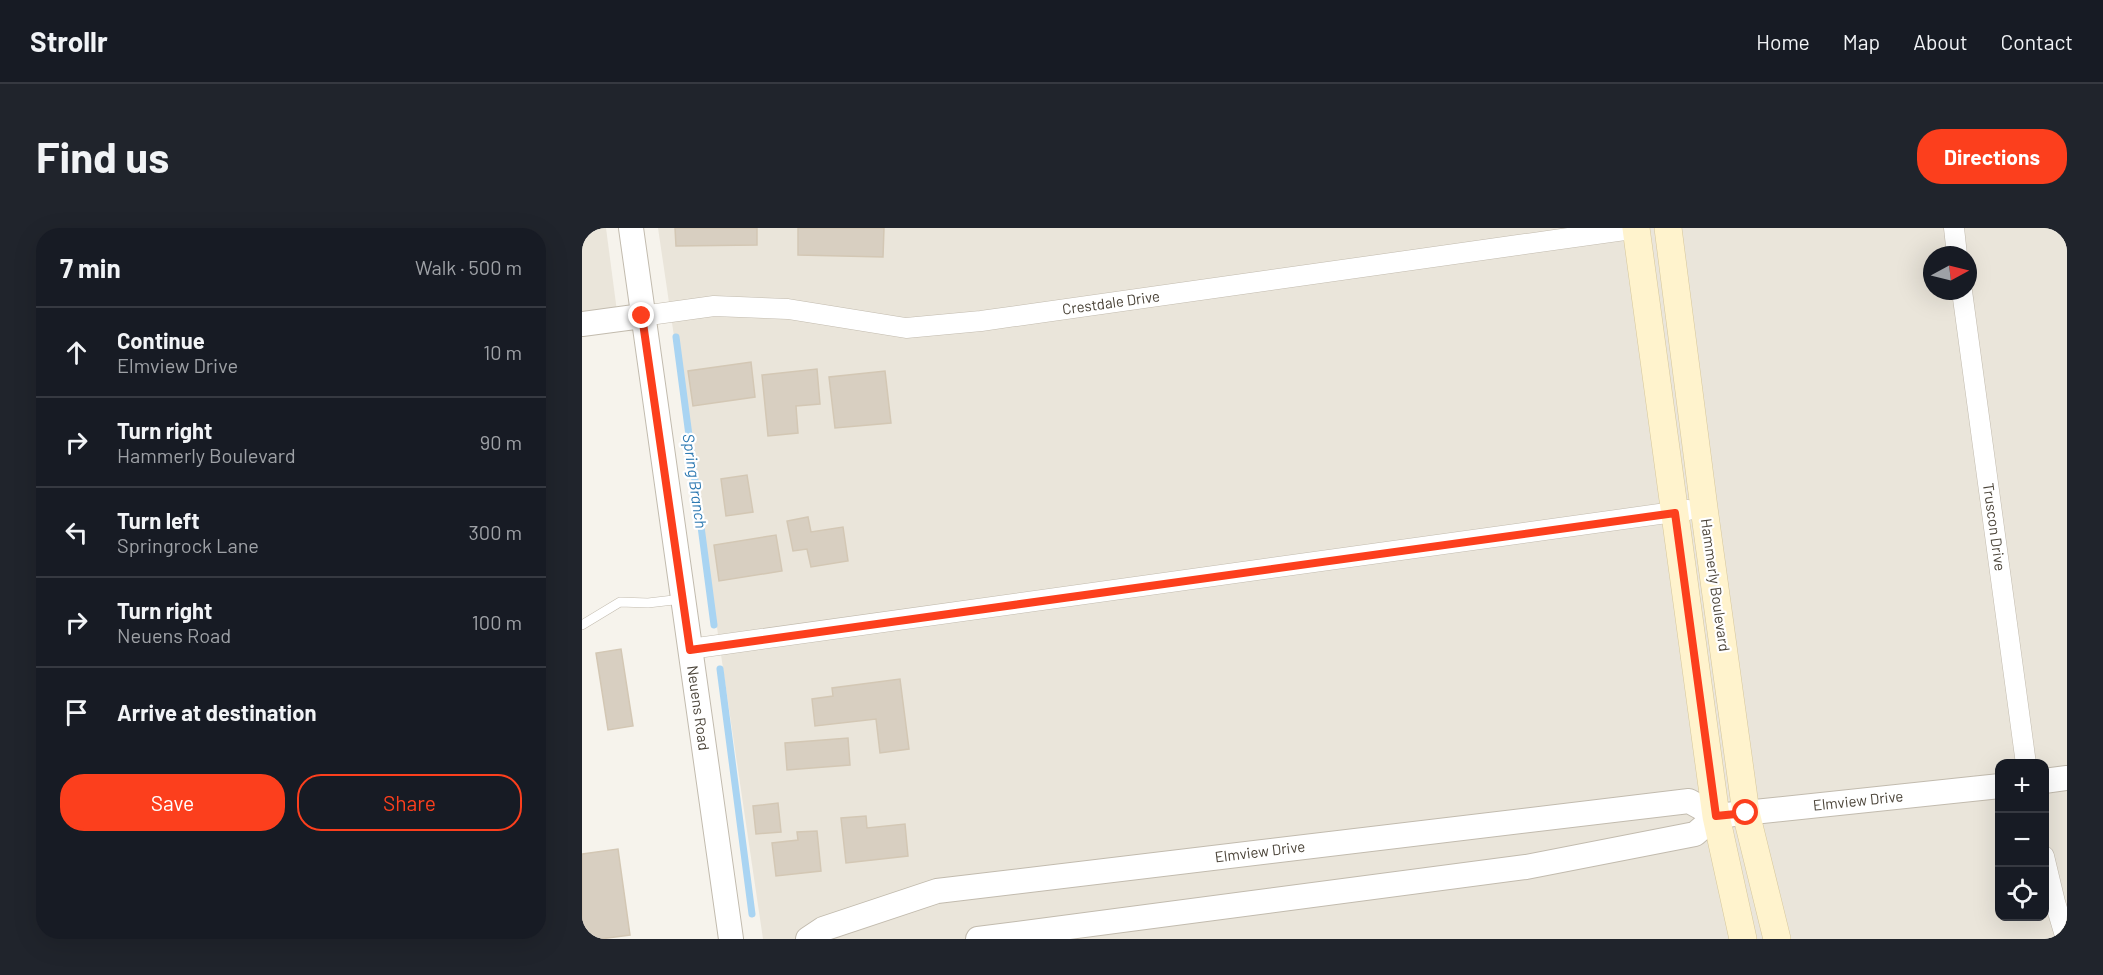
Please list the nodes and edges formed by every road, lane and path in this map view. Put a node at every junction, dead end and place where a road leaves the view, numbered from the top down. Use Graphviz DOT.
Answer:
graph roads {
  1 [pos="631,228"];
  2 [pos="1637,228"];
  3 [pos="1668,228"];
  4 [pos="1954,228"];
  5 [pos="1956,246"];
  6 [pos="1963,300"];
  7 [pos="642,316"];
  8 [pos="582,324"];
  9 [pos="1704,508"];
  10 [pos="1675,513"];
  11 [pos="682,599"];
  12 [pos="582,625"];
  13 [pos="690,650"];
  14 [pos="2025,759"];
  15 [pos="2067,778"];
  16 [pos="2049,780"];
  17 [pos="1995,787"];
  18 [pos="1746,813"];
  19 [pos="1716,816"];
  20 [pos="2047,867"];
  21 [pos="731,939"];
  22 [pos="808,939"];
  23 [pos="978,939"];
  24 [pos="1743,939"];
  25 [pos="1777,939"];
  26 [pos="2066,939"];
  1 -- 7 [label="street, Neuens Road"];
  2 -- 7 [label="street, Crestdale Drive"];
  2 -- 10 [label="main road, Hammerly Boulevard"];
  3 -- 9 [label="main road, Hammerly Boulevard"];
  4 -- 5 [label="street"];
  6 -- 14 [label="street, Truscon Drive"];
  7 -- 8 [label="street, Crestdale Drive"];
  7 -- 11 [label="street, Neuens Road"];
  9 -- 10 [label="street"];
  9 -- 18 [label="main road, Hammerly Boulevard"];
  10 -- 13 [label="street"];
  10 -- 19 [label="main road, Hammerly Boulevard"];
  11 -- 12 [label="lane"];
  11 -- 13 [label="street, Neuens Road"];
  13 -- 21 [label="street, Neuens Road"];
  15 -- 16 [label="street"];
  17 -- 18 [label="street, Elmview Drive"];
  18 -- 19 [label="street, Elmview Drive"];
  18 -- 25 [label="main road, Hammerly Boulevard"];
  19 -- 22 [label="street, Elmview Drive"];
  19 -- 23 [label="street"];
  19 -- 24 [label="main road, Hammerly Boulevard"];
  20 -- 26 [label="street"];
}
